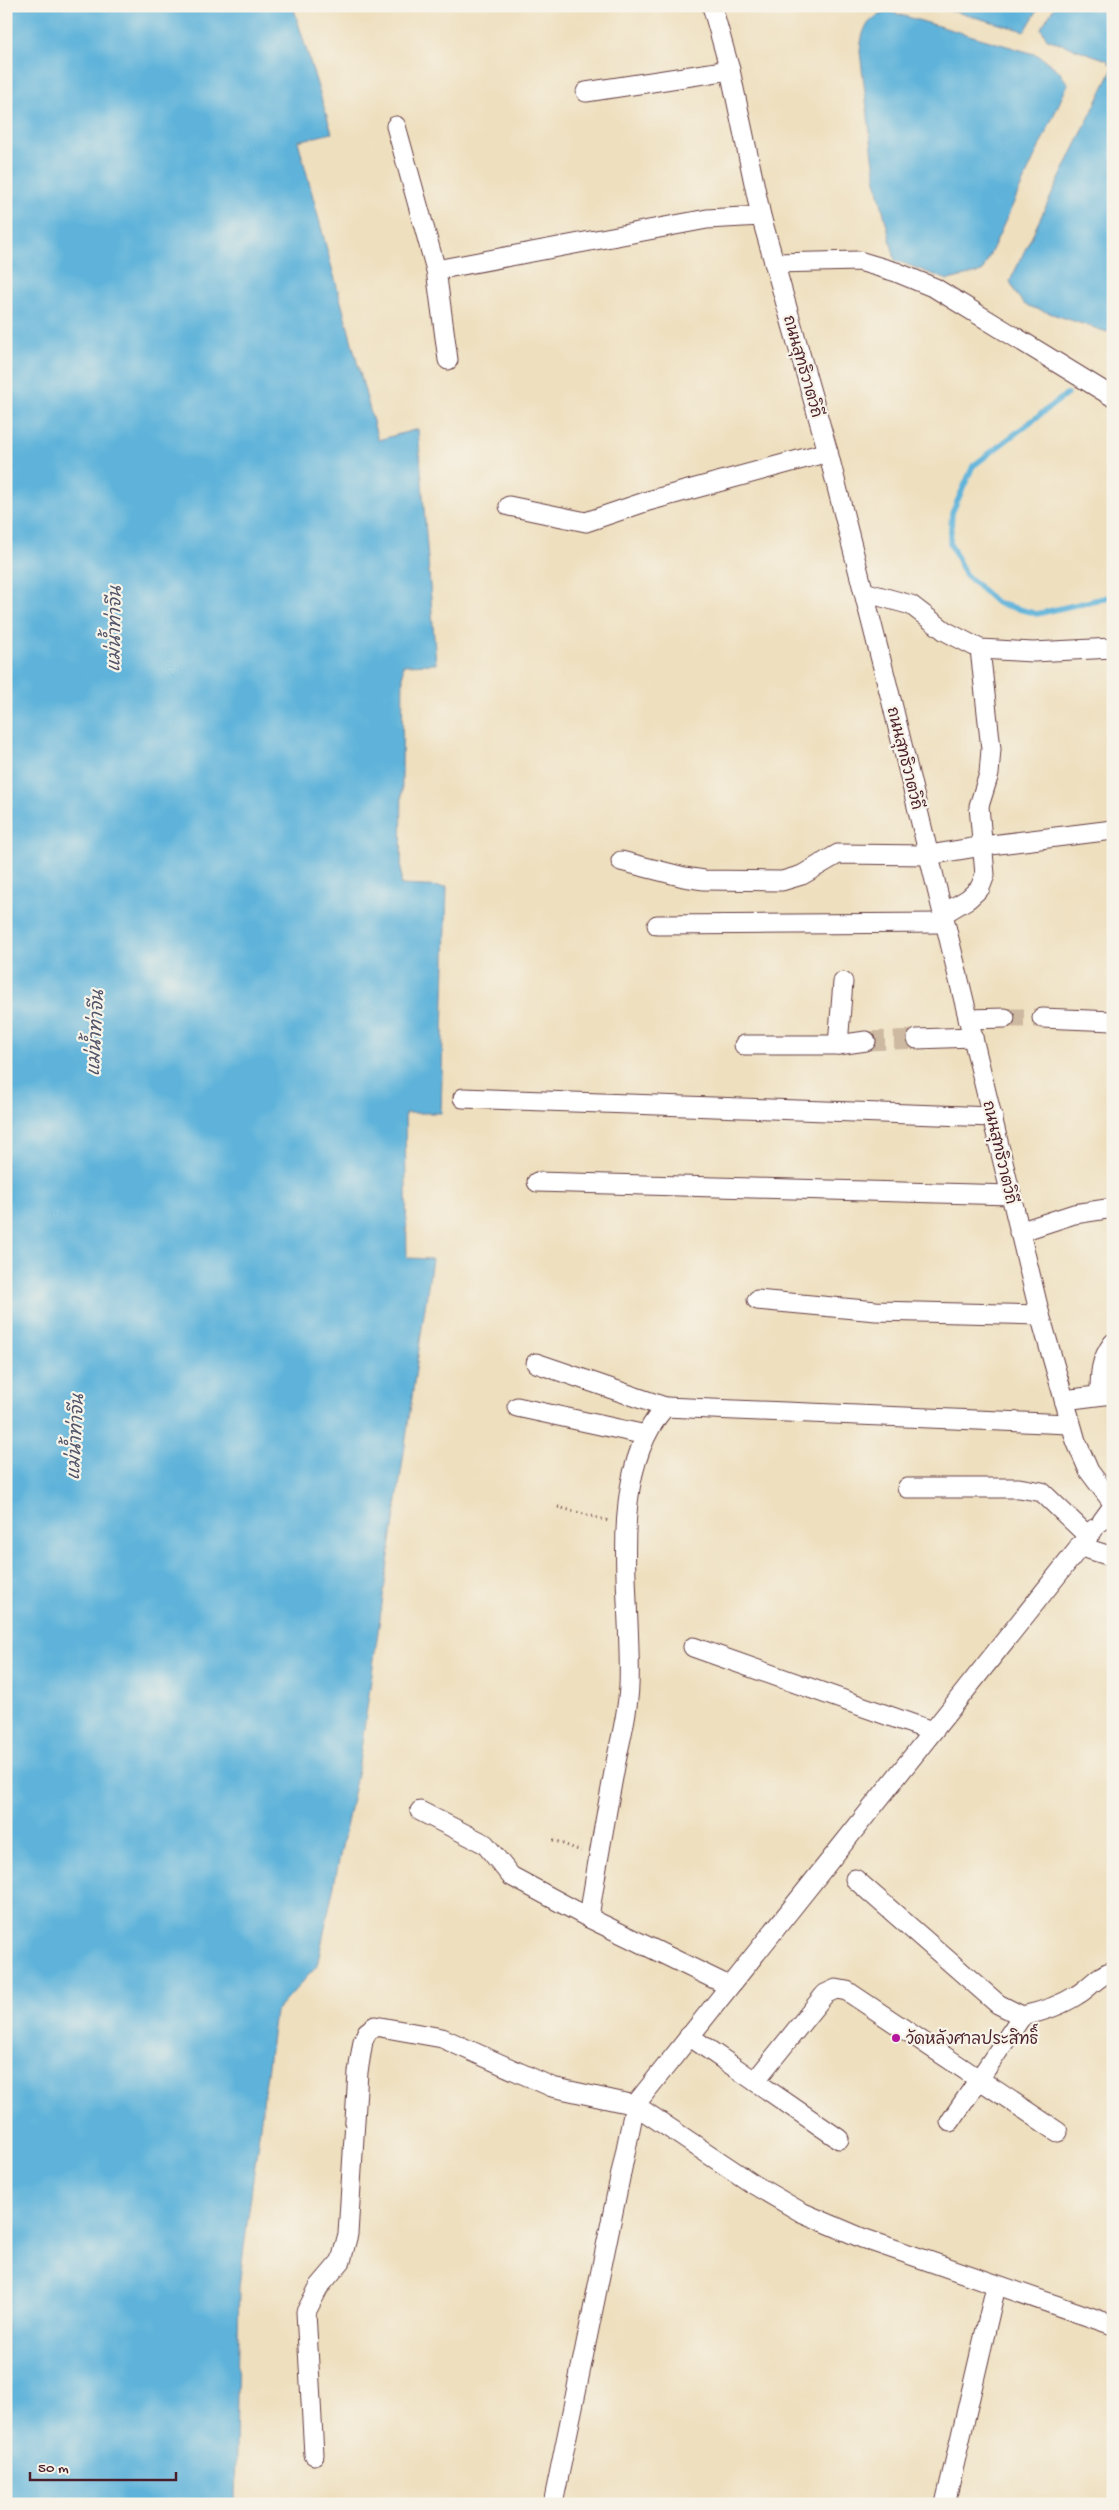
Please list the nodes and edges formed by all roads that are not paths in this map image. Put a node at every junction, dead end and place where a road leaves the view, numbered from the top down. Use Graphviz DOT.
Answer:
graph roads {
  1 [pos="712,6"];
  2 [pos="730,70"];
  3 [pos="586,92"];
  4 [pos="396,126"];
  5 [pos="761,216"];
  6 [pos="774,263"];
  7 [pos="436,270"];
  8 [pos="448,360"];
  9 [pos="1113,397"];
  10 [pos="828,452"];
  11 [pos="509,506"];
  12 [pos="864,592"];
  13 [pos="1113,648"];
  14 [pos="980,649"];
  15 [pos="1113,830"];
  16 [pos="982,846"];
  17 [pos="930,855"];
  18 [pos="621,861"];
  19 [pos="944,918"];
  20 [pos="657,925"];
  21 [pos="843,982"];
  22 [pos="1005,1018"];
  23 [pos="1042,1018"];
  24 [pos="1113,1021"];
  25 [pos="970,1028"];
  26 [pos="917,1039"];
  27 [pos="866,1041"];
  28 [pos="744,1045"];
  29 [pos="838,1045"];
  30 [pos="463,1098"];
  31 [pos="993,1117"];
  32 [pos="537,1182"];
  33 [pos="1010,1194"];
  34 [pos="1113,1208"];
  35 [pos="1020,1232"];
  36 [pos="757,1300"];
  37 [pos="1040,1315"];
  38 [pos="1113,1343"];
  39 [pos="536,1364"];
  40 [pos="1107,1394"];
  41 [pos="1064,1400"];
  42 [pos="517,1407"];
  43 [pos="665,1407"];
  44 [pos="1069,1424"];
  45 [pos="646,1436"];
  46 [pos="907,1488"];
  47 [pos="1098,1523"];
  48 [pos="1113,1557"];
  49 [pos="693,1647"];
  50 [pos="932,1731"];
  51 [pos="420,1811"];
  52 [pos="830,1858"];
  53 [pos="590,1918"];
  54 [pos="1113,1971"];
  55 [pos="729,1986"];
  56 [pos="1022,2016"];
  57 [pos="689,2036"];
  58 [pos="978,2079"];
  59 [pos="754,2081"];
  60 [pos="635,2105"];
  61 [pos="950,2122"];
  62 [pos="1058,2132"];
  63 [pos="839,2139"];
  64 [pos="996,2286"];
  65 [pos="1113,2325"];
  66 [pos="314,2455"];
  67 [pos="553,2504"];
  68 [pos="945,2504"];
  1 -- 2 [label="street, ถนนสุทธิวาตวิถี"];
  2 -- 3 [label="street"];
  2 -- 5 [label="street, ถนนสุทธิวาตวิถี"];
  4 -- 7 [label="street"];
  5 -- 6 [label="street, ถนนสุทธิวาตวิถี"];
  5 -- 7 [label="street"];
  6 -- 9 [label="street"];
  6 -- 10 [label="street, ถนนสุทธิวาตวิถี"];
  7 -- 8 [label="street"];
  10 -- 11 [label="street"];
  10 -- 12 [label="street, ถนนสุทธิวาตวิถี"];
  12 -- 14 [label="street"];
  12 -- 17 [label="street, ถนนสุทธิวาตวิถี"];
  13 -- 14 [label="street"];
  14 -- 16 [label="street"];
  15 -- 16 [label="street"];
  16 -- 17 [label="street"];
  16 -- 19 [label="street"];
  17 -- 18 [label="street"];
  17 -- 19 [label="street, ถนนสุทธิวาตวิถี"];
  19 -- 20 [label="street"];
  19 -- 25 [label="street, ถนนสุทธิวาตวิถี"];
  21 -- 29 [label="street"];
  22 -- 25 [label="street"];
  23 -- 24 [label="street"];
  25 -- 26 [label="street"];
  25 -- 31 [label="street, ถนนสุทธิวาตวิถี"];
  27 -- 29 [label="street"];
  28 -- 29 [label="street"];
  30 -- 31 [label="street"];
  31 -- 33 [label="street, ถนนสุทธิวาตวิถี"];
  32 -- 33 [label="street"];
  33 -- 35 [label="street, ถนนสุทธิวาตวิถี"];
  34 -- 35 [label="street"];
  35 -- 37 [label="street, ถนนสุทธิวาตวิถี"];
  36 -- 37 [label="street"];
  37 -- 41 [label="street, ถนนสุทธิวาตวิถี"];
  38 -- 40 [label="street"];
  39 -- 43 [label="street"];
  40 -- 41 [label="street"];
  41 -- 44 [label="street, ถนนสุทธิวาตวิถี"];
  42 -- 45 [label="street"];
  43 -- 44 [label="street"];
  43 -- 45 [label="street"];
  44 -- 47 [label="street, ถนนสุทธิวาตวิถี"];
  45 -- 53 [label="street"];
  46 -- 47 [label="street"];
  47 -- 48 [label="street"];
  47 -- 50 [label="street"];
  49 -- 50 [label="street"];
  50 -- 52 [label="street"];
  51 -- 53 [label="street"];
  52 -- 55 [label="street"];
  52 -- 56 [label="street"];
  53 -- 55 [label="street"];
  54 -- 56 [label="street"];
  55 -- 57 [label="street"];
  56 -- 58 [label="street"];
  57 -- 59 [label="street"];
  57 -- 60 [label="street"];
  58 -- 59 [label="street"];
  58 -- 61 [label="street"];
  58 -- 62 [label="street"];
  59 -- 63 [label="street"];
  60 -- 64 [label="street"];
  60 -- 66 [label="street"];
  60 -- 67 [label="street"];
  64 -- 65 [label="street"];
  64 -- 68 [label="street"];
}
